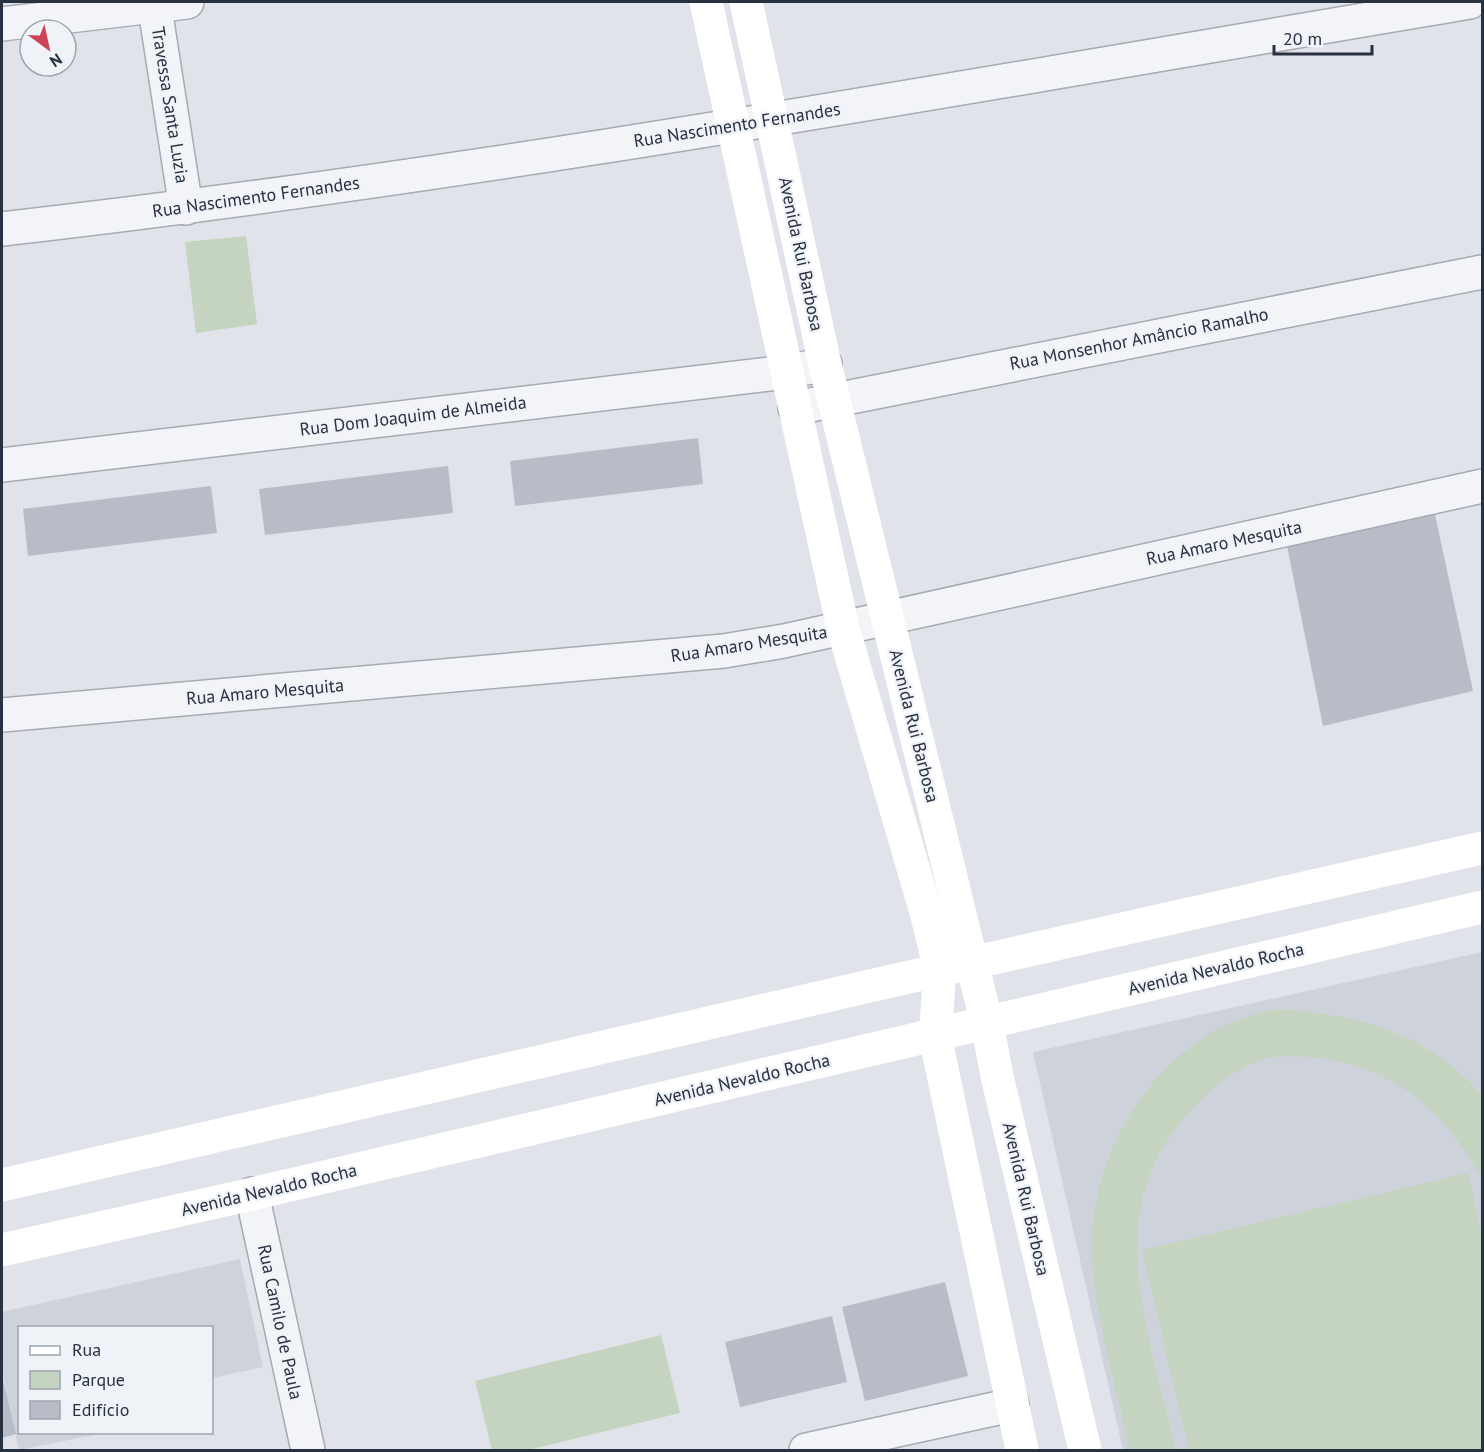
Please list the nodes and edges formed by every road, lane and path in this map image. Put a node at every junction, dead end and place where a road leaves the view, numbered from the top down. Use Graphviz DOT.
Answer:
graph roads {
  1 [pos="187,2"];
  2 [pos="706,2"];
  3 [pos="746,2"];
  4 [pos="1470,2"];
  5 [pos="155,3"];
  6 [pos="2,24"];
  7 [pos="772,120"];
  8 [pos="733,126"];
  9 [pos="186,208"];
  10 [pos="2,229"];
  11 [pos="1482,272"];
  12 [pos="825,364"];
  13 [pos="787,372"];
  14 [pos="833,400"];
  15 [pos="795,408"];
  16 [pos="2,465"];
  17 [pos="1482,486"];
  18 [pos="887,618"];
  19 [pos="843,628"];
  20 [pos="2,715"];
  21 [pos="1482,848"];
  22 [pos="1482,908"];
  23 [pos="972,962"];
  24 [pos="939,970"];
  25 [pos="987,1024"];
  26 [pos="935,1036"];
  27 [pos="2,1185"];
  28 [pos="252,1194"];
  29 [pos="2,1250"];
  30 [pos="1012,1405"];
  31 [pos="308,1450"];
  32 [pos="806,1450"];
  33 [pos="1022,1450"];
  34 [pos="1085,1450"];
  1 -- 5 [label="street"];
  2 -- 8 [label="main road"];
  3 -- 7 [label="main road, Avenida Rui Barbosa"];
  4 -- 7 [label="street, Rua Nascimento Fernandes"];
  5 -- 6 [label="street"];
  5 -- 9 [label="street, Travessa Santa Luzia"];
  7 -- 8 [label="street, Rua Nascimento Fernandes"];
  7 -- 12 [label="main road, Avenida Rui Barbosa"];
  8 -- 9 [label="street, Rua Nascimento Fernandes"];
  8 -- 13 [label="main road"];
  9 -- 10 [label="street, Rua Nascimento Fernandes"];
  11 -- 14 [label="street, Rua Monsenhor Amâncio Ramalho"];
  12 -- 13 [label="street, Rua Dom Joaquim de Almeida"];
  12 -- 14 [label="main road, Avenida Rui Barbosa"];
  13 -- 15 [label="main road"];
  13 -- 16 [label="street, Rua Dom Joaquim de Almeida"];
  14 -- 15 [label="street, Rua Monsenhor Amâncio Ramalho"];
  14 -- 18 [label="main road, Avenida Rui Barbosa"];
  15 -- 19 [label="main road"];
  17 -- 18 [label="street, Rua Amaro Mesquita"];
  18 -- 19 [label="street, Rua Amaro Mesquita"];
  18 -- 23 [label="main road, Avenida Rui Barbosa"];
  19 -- 20 [label="street, Rua Amaro Mesquita"];
  19 -- 24 [label="main road"];
  21 -- 23 [label="main road"];
  22 -- 25 [label="main road, Avenida Nevaldo Rocha"];
  23 -- 24 [label="main road"];
  23 -- 25 [label="main road, Avenida Rui Barbosa"];
  24 -- 26 [label="main road"];
  24 -- 27 [label="main road"];
  25 -- 26 [label="main road, Avenida Nevaldo Rocha"];
  25 -- 34 [label="main road, Avenida Rui Barbosa"];
  26 -- 28 [label="main road, Avenida Nevaldo Rocha"];
  26 -- 30 [label="main road"];
  28 -- 29 [label="main road, Avenida Nevaldo Rocha"];
  28 -- 31 [label="street, Rua Camilo de Paula"];
  30 -- 32 [label="street"];
  30 -- 33 [label="main road"];
}
